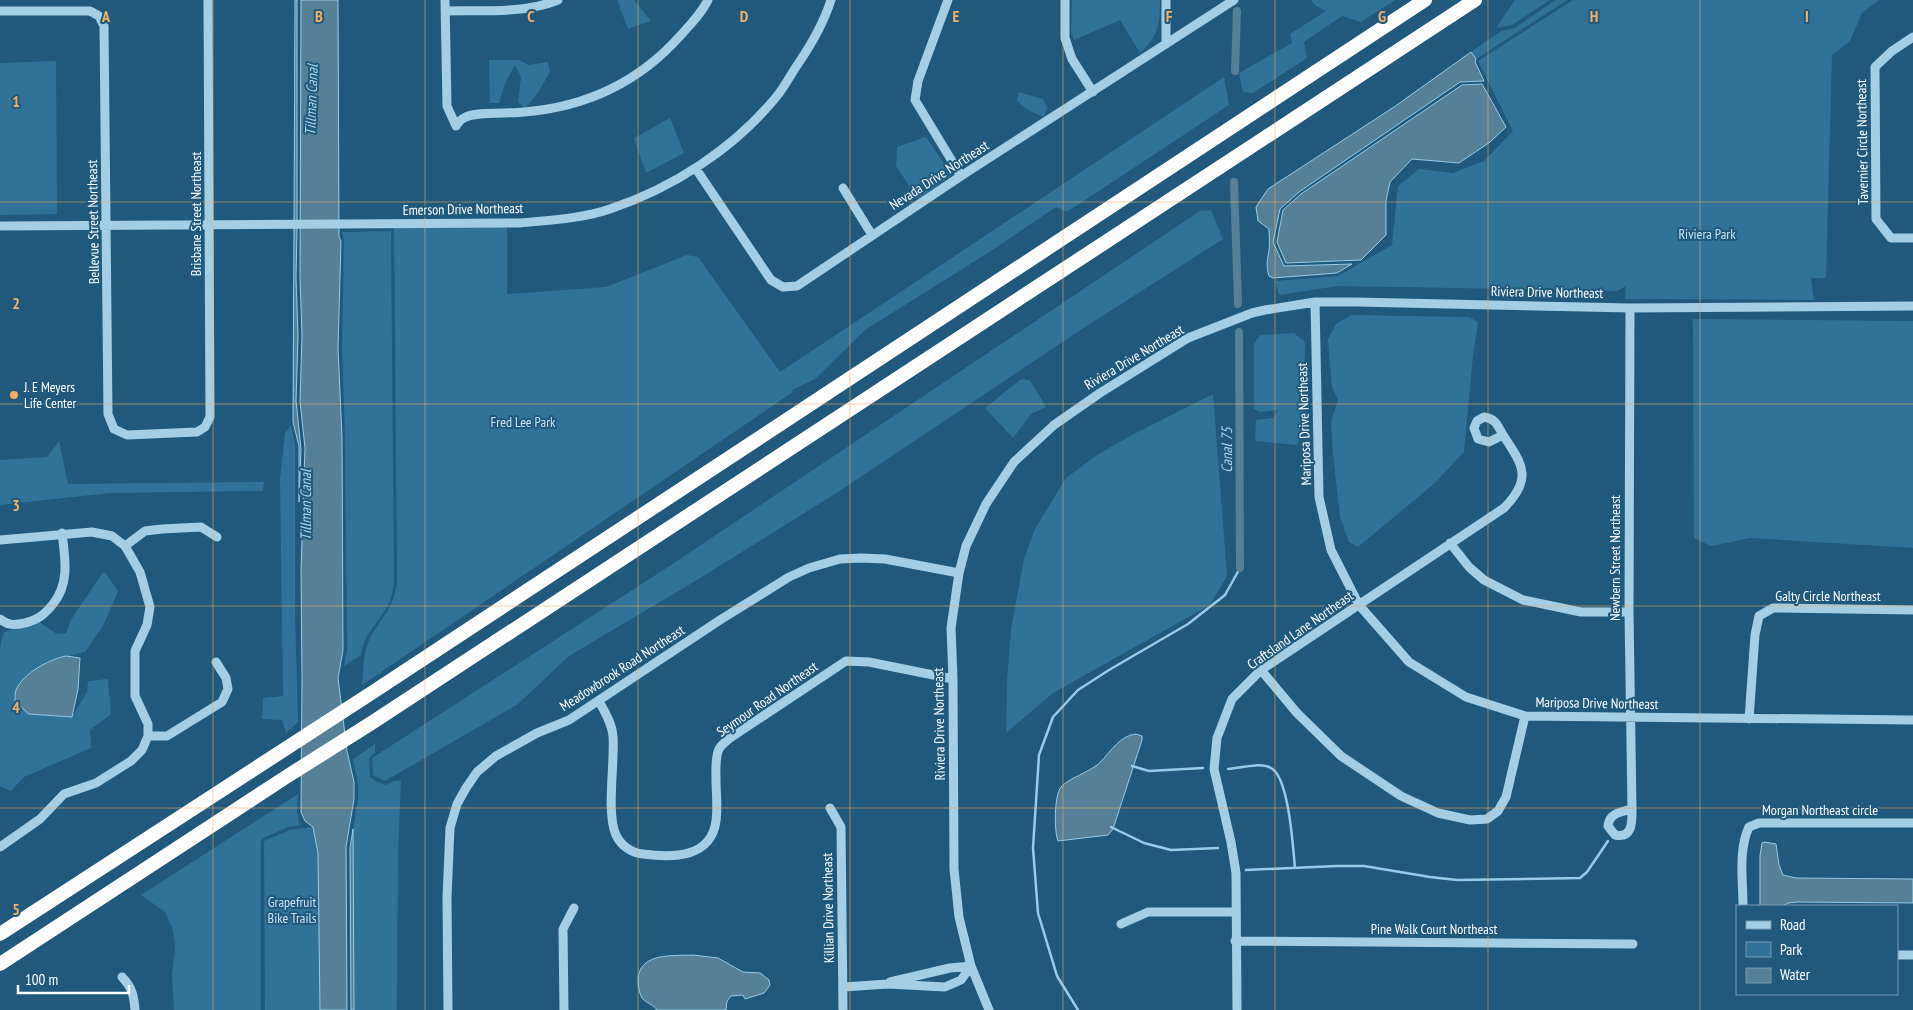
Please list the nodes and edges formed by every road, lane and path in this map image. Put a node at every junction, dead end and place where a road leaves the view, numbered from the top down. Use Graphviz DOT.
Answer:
graph roads {
  1 [pos="208,0"];
  2 [pos="445,0"];
  3 [pos="558,0"];
  4 [pos="708,0"];
  5 [pos="831,0"];
  6 [pos="948,0"];
  7 [pos="1065,0"];
  8 [pos="1166,0"];
  9 [pos="1234,0"];
  10 [pos="1425,0"];
  11 [pos="1475,0"];
  12 [pos="0,11"];
  13 [pos="445,11"];
  14 [pos="1913,36"];
  15 [pos="1166,44"];
  16 [pos="1093,92"];
  17 [pos="696,169"];
  18 [pos="961,176"];
  19 [pos="843,188"];
  20 [pos="0,226"];
  21 [pos="107,226"];
  22 [pos="210,226"];
  23 [pos="872,235"];
  24 [pos="1913,238"];
  25 [pos="1315,302"];
  26 [pos="1913,306"];
  27 [pos="1630,308"];
  28 [pos="205,427"];
  29 [pos="1503,435"];
  30 [pos="62,533"];
  31 [pos="217,537"];
  32 [pos="0,540"];
  33 [pos="1450,543"];
  34 [pos="125,546"];
  35 [pos="959,574"];
  36 [pos="1359,605"];
  37 [pos="1913,610"];
  38 [pos="1629,612"];
  39 [pos="0,619"];
  40 [pos="216,662"];
  41 [pos="1261,670"];
  42 [pos="953,679"];
  43 [pos="599,701"];
  44 [pos="1525,716"];
  45 [pos="1630,717"];
  46 [pos="1749,720"];
  47 [pos="1913,720"];
  48 [pos="148,736"];
  49 [pos="830,808"];
  50 [pos="1632,808"];
  51 [pos="1913,823"];
  52 [pos="0,847"];
  53 [pos="1743,905"];
  54 [pos="574,908"];
  55 [pos="1236,912"];
  56 [pos="1121,924"];
  57 [pos="0,934"];
  58 [pos="1236,941"];
  59 [pos="1633,944"];
  60 [pos="1898,955"];
  61 [pos="1913,955"];
  62 [pos="0,964"];
  63 [pos="971,966"];
  64 [pos="122,977"];
  65 [pos="888,984"];
  66 [pos="844,987"];
  67 [pos="135,1010"];
  68 [pos="448,1010"];
  69 [pos="564,1010"];
  70 [pos="843,1010"];
  71 [pos="989,1010"];
  72 [pos="1237,1010"];
  1 -- 22 [label="street, Brisbane Street Northeast"];
  2 -- 13 [label="street"];
  3 -- 13 [label="street"];
  4 -- 13 [label="street"];
  5 -- 17 [label="street, Emerson Drive Northeast"];
  6 -- 18 [label="street"];
  7 -- 16 [label="street"];
  8 -- 15 [label="street"];
  9 -- 15 [label="street, Nevada Drive Northeast"];
  10 -- 57 [label="highway"];
  11 -- 62 [label="highway"];
  12 -- 21 [label="street, Bellevue Street Northeast"];
  14 -- 24 [label="street, Tavernier Circle Northeast"];
  15 -- 16 [label="street, Nevada Drive Northeast"];
  16 -- 18 [label="street, Nevada Drive Northeast"];
  17 -- 22 [label="street, Emerson Drive Northeast"];
  17 -- 23 [label="street, Nevada Drive Northeast"];
  18 -- 23 [label="street, Nevada Drive Northeast"];
  19 -- 23 [label="street"];
  20 -- 21 [label="street, Emerson Drive Northeast"];
  21 -- 22 [label="street, Emerson Drive Northeast"];
  21 -- 28 [label="street, Bellevue Street Northeast"];
  22 -- 28 [label="street, Brisbane Street Northeast"];
  25 -- 27 [label="street, Riviera Drive Northeast"];
  25 -- 35 [label="street, Riviera Drive Northeast"];
  25 -- 36 [label="street, Mariposa Drive Northeast"];
  26 -- 27 [label="street, Riviera Drive Northeast"];
  27 -- 38 [label="street, Newbern Street Northeast"];
  29 -- 33 [label="street, Craftsland Lane Northeast"];
  30 -- 32 [label="street"];
  30 -- 34 [label="street"];
  30 -- 39 [label="street"];
  31 -- 34 [label="street"];
  33 -- 36 [label="street, Craftsland Lane Northeast"];
  33 -- 38 [label="street"];
  34 -- 48 [label="street"];
  35 -- 42 [label="street, Riviera Drive Northeast"];
  35 -- 43 [label="street, Meadowbrook Road Northeast"];
  36 -- 41 [label="street, Craftsland Lane Northeast"];
  36 -- 44 [label="street, Mariposa Drive Northeast"];
  37 -- 46 [label="street, Galty Circle Northeast"];
  38 -- 45 [label="street, Newbern Street Northeast"];
  40 -- 48 [label="street"];
  41 -- 44 [label="street"];
  41 -- 55 [label="street, Craftsland Lane Northeast"];
  42 -- 43 [label="street, Seymour Road Northeast"];
  42 -- 63 [label="street, Riviera Drive Northeast"];
  43 -- 68 [label="street, Meadowbrook Road Northeast"];
  44 -- 45 [label="street, Mariposa Drive Northeast"];
  45 -- 46 [label="street, Mariposa Drive Northeast"];
  45 -- 50 [label="street, Newbern Street Northeast"];
  46 -- 47 [label="street, Mariposa Drive Northeast"];
  48 -- 52 [label="street"];
  49 -- 66 [label="street, Killian Drive Northeast"];
  51 -- 53 [label="street, Morgan Northeast circle"];
  54 -- 69 [label="street"];
  55 -- 56 [label="street"];
  55 -- 58 [label="street, Craftsland Lane Northeast"];
  58 -- 59 [label="street, Pine Walk Court Northeast"];
  58 -- 72 [label="street, Craftsland Lane Northeast"];
  60 -- 61 [label="street"];
  63 -- 65 [label="street"];
  63 -- 65 [label="street"];
  63 -- 71 [label="street, Riviera Drive Northeast"];
  64 -- 67 [label="street"];
  65 -- 66 [label="street"];
  66 -- 70 [label="street, Killian Drive Northeast"];
}
